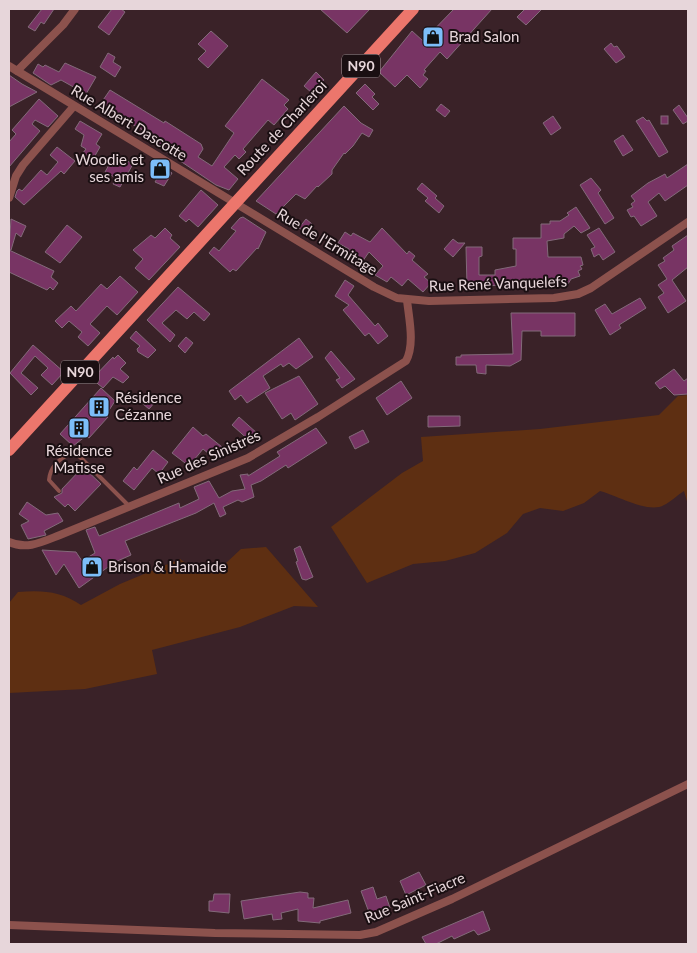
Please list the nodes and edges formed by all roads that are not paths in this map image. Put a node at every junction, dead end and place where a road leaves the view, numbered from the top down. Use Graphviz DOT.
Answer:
graph roads {
  1 [pos="75,9"];
  2 [pos="413,9"];
  3 [pos="9,66"];
  4 [pos="17,71"];
  5 [pos="74,106"];
  6 [pos="9,198"];
  7 [pos="235,203"];
  8 [pos="688,222"];
  9 [pos="407,300"];
  10 [pos="9,450"];
  11 [pos="59,491"];
  12 [pos="129,506"];
  13 [pos="9,542"];
  14 [pos="688,784"];
  15 [pos="9,925"];
  16 [pos="284,935"];
  17 [pos="285,944"];
  1 -- 4 [label="street"];
  2 -- 7 [label="main road, Route de Charleroi / N90"];
  3 -- 4 [label="street, Rue Albert Dascotte"];
  4 -- 5 [label="street, Rue Albert Dascotte"];
  5 -- 6 [label="street"];
  5 -- 7 [label="street, Rue Albert Dascotte"];
  7 -- 9 [label="street, Rue de l'Ermitage"];
  7 -- 10 [label="main road, N90"];
  8 -- 9 [label="street, Rue René Vanquelefs"];
  9 -- 12 [label="street, Rue des Sinistrés"];
  11 -- 12 [label="lane"];
  12 -- 13 [label="street, Rue des Sinistrés"];
  14 -- 16 [label="street, Rue Saint-Fiacre"];
  15 -- 16 [label="street, Rue Saint-Fiacre"];
  16 -- 17 [label="street"];
}
